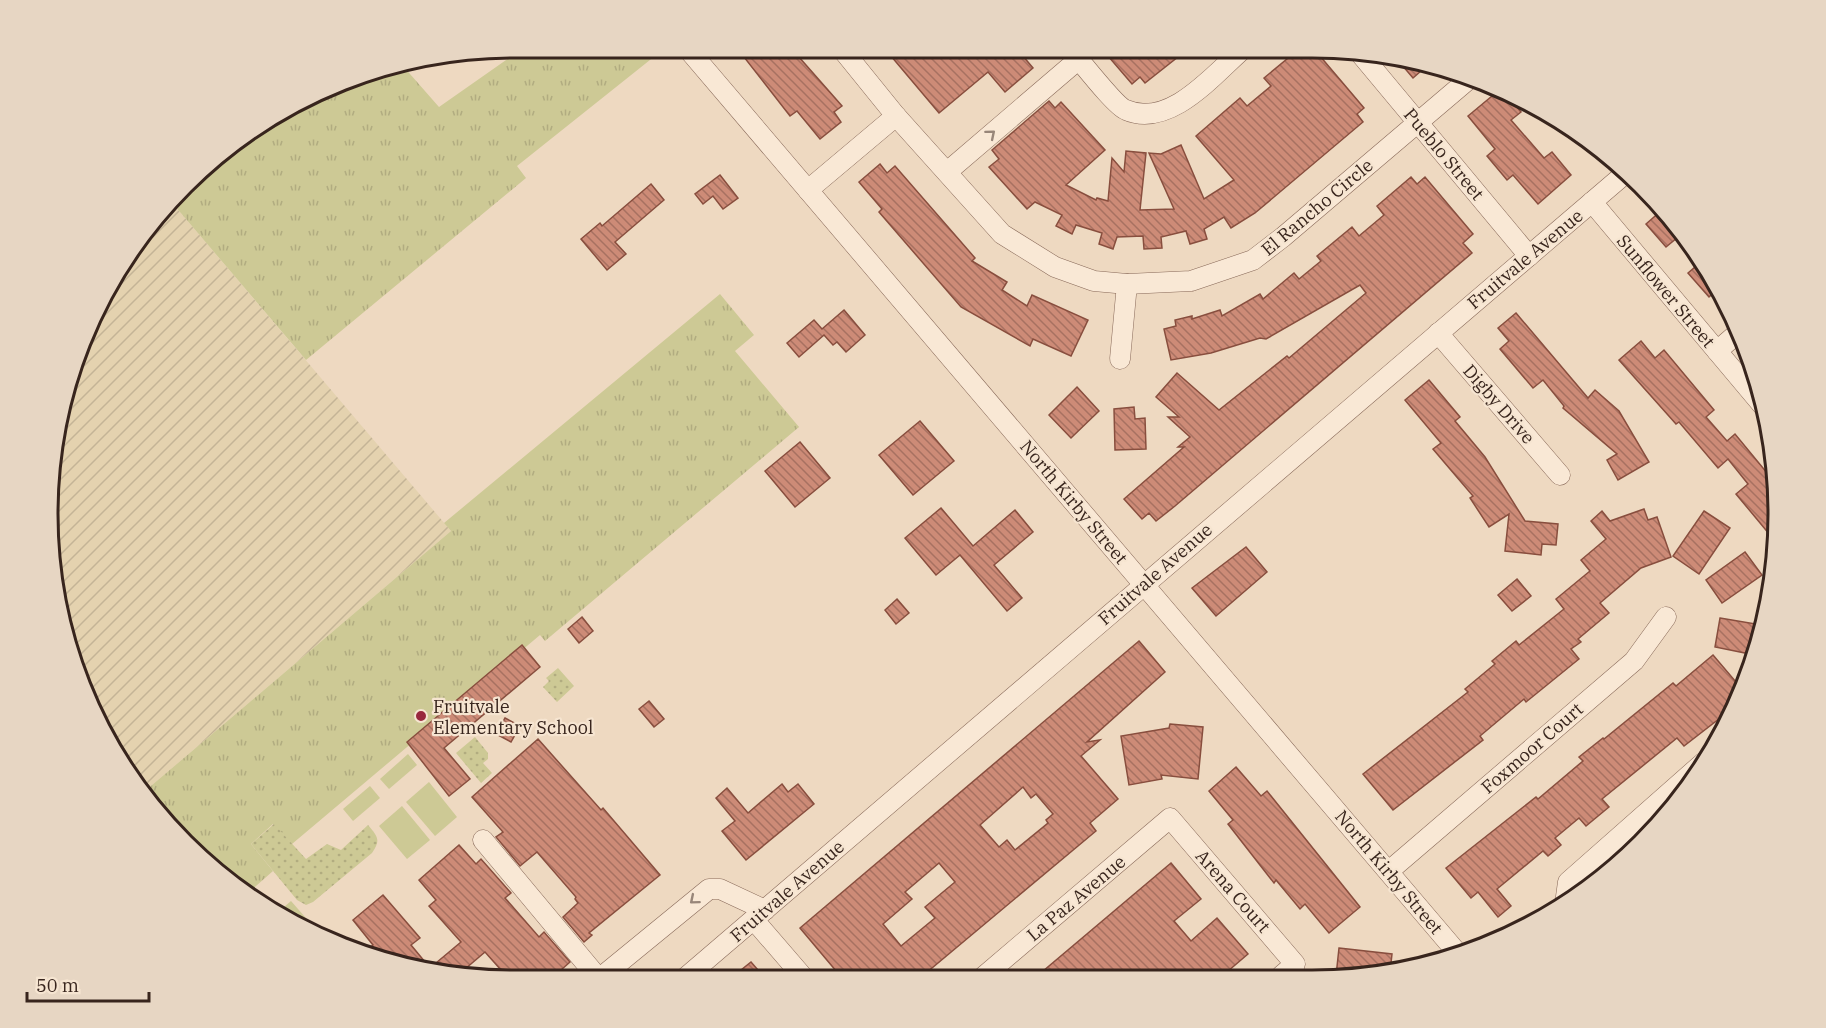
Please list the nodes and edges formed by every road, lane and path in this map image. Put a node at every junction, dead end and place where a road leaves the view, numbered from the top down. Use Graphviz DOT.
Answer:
graph roads {
  1 [pos="696,58"];
  2 [pos="849,58"];
  3 [pos="1070,58"];
  4 [pos="1078,58"];
  5 [pos="1232,58"];
  6 [pos="1367,62"];
  7 [pos="1462,85"];
  8 [pos="896,116"];
  9 [pos="1418,122"];
  10 [pos="947,172"];
  11 [pos="1619,179"];
  12 [pos="808,190"];
  13 [pos="1592,202"];
  14 [pos="1529,256"];
  15 [pos="1128,284"];
  16 [pos="1438,333"];
  17 [pos="1732,338"];
  18 [pos="1717,351"];
  19 [pos="1120,358"];
  20 [pos="1750,391"];
  21 [pos="1560,475"];
  22 [pos="1144,583"];
  23 [pos="1666,617"];
  24 [pos="1677,786"];
  25 [pos="1170,818"];
  26 [pos="483,840"];
  27 [pos="1389,872"];
  28 [pos="1567,892"];
  29 [pos="759,915"];
  30 [pos="1452,947"];
  31 [pos="591,970"];
  32 [pos="610,970"];
  33 [pos="694,970"];
  34 [pos="798,970"];
  35 [pos="991,970"];
  36 [pos="1288,970"];
  1 -- 12 [label="street, North Kirby Street"];
  2 -- 8 [label="street, El Rancho Circle"];
  10 -- 3 [label="street, one-way"];
  4 -- 5 [label="street"];
  6 -- 9 [label="street, Pueblo Street"];
  7 -- 9 [label="street, El Rancho Circle"];
  8 -- 10 [label="street, El Rancho Circle"];
  8 -- 12 [label="street"];
  9 -- 14 [label="street, Pueblo Street"];
  9 -- 15 [label="street, El Rancho Circle"];
  10 -- 15 [label="street, El Rancho Circle"];
  11 -- 13 [label="street, Fruitvale Avenue"];
  12 -- 22 [label="street, North Kirby Street"];
  13 -- 14 [label="street, Fruitvale Avenue"];
  13 -- 18 [label="street, Sunflower Street"];
  14 -- 16 [label="street, Fruitvale Avenue"];
  15 -- 19 [label="street"];
  16 -- 21 [label="street, Digby Drive"];
  16 -- 22 [label="street, Fruitvale Avenue"];
  17 -- 18 [label="street"];
  18 -- 20 [label="street, Sunflower Street"];
  22 -- 27 [label="street, North Kirby Street"];
  22 -- 29 [label="street, Fruitvale Avenue"];
  23 -- 27 [label="street, Foxmoor Court"];
  24 -- 28 [label="street"];
  25 -- 35 [label="street, La Paz Avenue"];
  25 -- 36 [label="street, Arena Court"];
  26 -- 31 [label="street"];
  27 -- 30 [label="street, North Kirby Street"];
  29 -- 32 [label="street, one-way"];
  29 -- 33 [label="street, Fruitvale Avenue"];
  29 -- 34 [label="street"];
}
